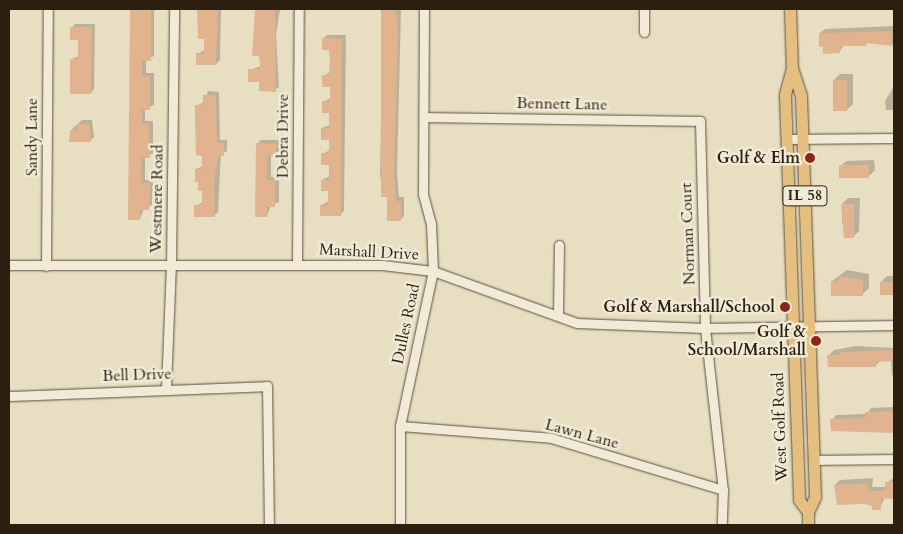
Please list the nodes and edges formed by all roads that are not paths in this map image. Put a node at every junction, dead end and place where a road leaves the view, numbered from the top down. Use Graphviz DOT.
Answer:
graph roads {
  1 [pos="48,9"];
  2 [pos="174,9"];
  3 [pos="299,9"];
  4 [pos="424,9"];
  5 [pos="644,9"];
  6 [pos="790,9"];
  7 [pos="644,32"];
  8 [pos="792,68"];
  9 [pos="424,117"];
  10 [pos="700,121"];
  11 [pos="894,138"];
  12 [pos="787,139"];
  13 [pos="803,139"];
  14 [pos="559,245"];
  15 [pos="297,264"];
  16 [pos="9,265"];
  17 [pos="171,265"];
  18 [pos="46,266"];
  19 [pos="433,270"];
  20 [pos="558,315"];
  21 [pos="894,324"];
  22 [pos="809,325"];
  23 [pos="793,326"];
  24 [pos="705,328"];
  25 [pos="166,388"];
  26 [pos="9,396"];
  27 [pos="400,426"];
  28 [pos="894,458"];
  29 [pos="814,460"];
  30 [pos="723,490"];
  31 [pos="808,512"];
  32 [pos="269,525"];
  33 [pos="400,525"];
  34 [pos="722,525"];
  35 [pos="808,525"];
  1 -- 18 [label="street, Sandy Lane"];
  2 -- 17 [label="street, Westmere Road"];
  3 -- 15 [label="street, Debra Drive"];
  4 -- 9 [label="street, Dulles Road"];
  5 -- 7 [label="street"];
  6 -- 8 [label="main road, West Golf Road / IL 58"];
  8 -- 12 [label="main road, West Golf Road / IL 58"];
  8 -- 13 [label="main road, West Golf Road / IL 58"];
  9 -- 10 [label="street, Bennett Lane"];
  9 -- 19 [label="street, Dulles Road"];
  10 -- 24 [label="street, Norman Court"];
  11 -- 13 [label="street"];
  12 -- 13 [label="street"];
  12 -- 23 [label="main road, West Golf Road / IL 58"];
  13 -- 22 [label="main road, West Golf Road / IL 58"];
  14 -- 20 [label="street"];
  15 -- 17 [label="street, Marshall Drive"];
  15 -- 19 [label="street, Marshall Drive"];
  16 -- 18 [label="street, Marshall Drive"];
  17 -- 18 [label="street, Marshall Drive"];
  17 -- 25 [label="street, Westmere Road"];
  19 -- 20 [label="street, Marshall Drive"];
  19 -- 27 [label="street, Dulles Road"];
  20 -- 24 [label="street, Marshall Drive"];
  21 -- 22 [label="street, Marshall Drive"];
  22 -- 23 [label="street, Marshall Drive"];
  22 -- 29 [label="main road, West Golf Road / IL 58"];
  23 -- 24 [label="street, Marshall Drive"];
  23 -- 31 [label="main road, West Golf Road / IL 58"];
  24 -- 30 [label="street, Norman Court"];
  25 -- 26 [label="street, Bell Drive"];
  25 -- 32 [label="street, Bell Drive"];
  27 -- 30 [label="street, Lawn Lane"];
  27 -- 33 [label="street, Dulles Road"];
  28 -- 29 [label="street"];
  29 -- 31 [label="main road, West Golf Road / IL 58"];
  30 -- 34 [label="street, Norman Court"];
  31 -- 35 [label="main road, West Golf Road / IL 58"];
}
